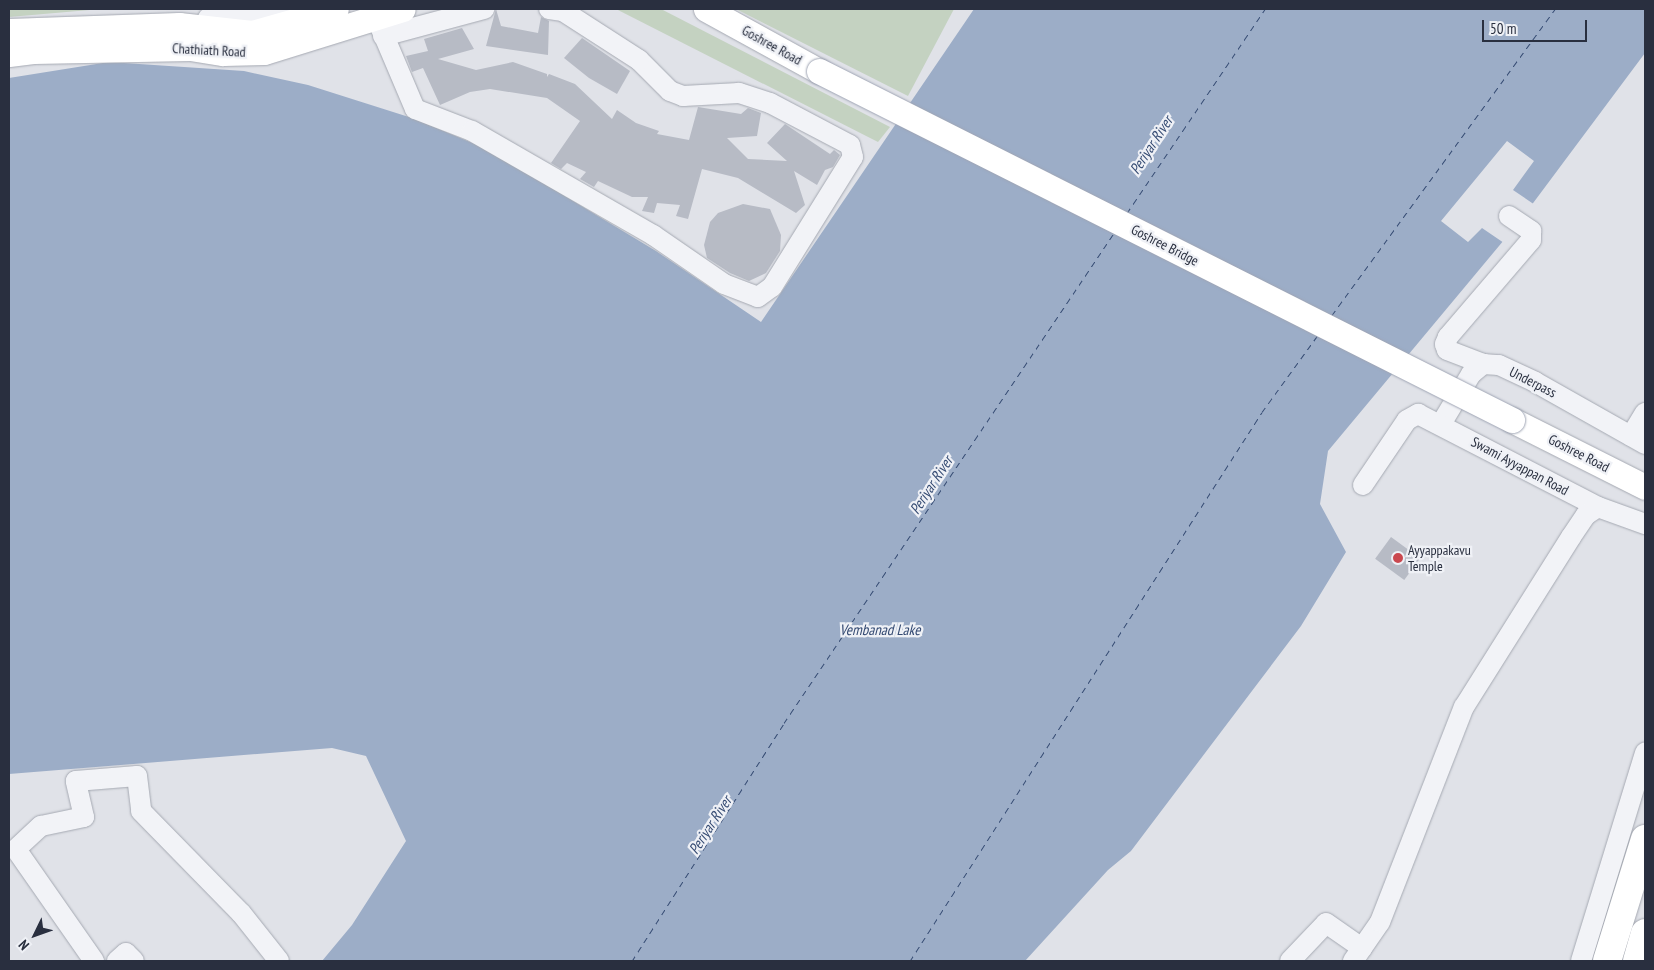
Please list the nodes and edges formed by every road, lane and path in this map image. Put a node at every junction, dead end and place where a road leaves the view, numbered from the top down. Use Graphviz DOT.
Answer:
graph roads {
  1 [pos="283,9"];
  2 [pos="336,9"];
  3 [pos="403,9"];
  4 [pos="484,9"];
  5 [pos="549,9"];
  6 [pos="714,12"];
  7 [pos="9,24"];
  8 [pos="380,26"];
  9 [pos="9,30"];
  10 [pos="9,54"];
  11 [pos="819,71"];
  12 [pos="1509,216"];
  13 [pos="1483,364"];
  14 [pos="1645,414"];
  15 [pos="1512,420"];
  16 [pos="1441,424"];
  17 [pos="1638,440"];
  18 [pos="1363,485"];
  19 [pos="1645,487"];
  20 [pos="1598,507"];
  21 [pos="1645,524"];
  22 [pos="1645,753"];
  23 [pos="1645,839"];
  24 [pos="12,851"];
  25 [pos="1645,933"];
  26 [pos="1357,954"];
  27 [pos="94,961"];
  28 [pos="117,961"];
  29 [pos="134,961"];
  30 [pos="279,961"];
  31 [pos="1290,961"];
  32 [pos="1581,961"];
  33 [pos="1607,961"];
  34 [pos="1637,961"];
  1 -- 7 [label="street"];
  2 -- 9 [label="main road, Chathiath Road"];
  3 -- 8 [label="main road, Chathiath Road"];
  4 -- 8 [label="street"];
  5 -- 8 [label="street"];
  6 -- 11 [label="main road, Goshree Road"];
  8 -- 10 [label="main road, Chathiath Road"];
  11 -- 15 [label="main road, Goshree Bridge, bridge"];
  12 -- 13 [label="street, Underpass"];
  13 -- 16 [label="street"];
  13 -- 17 [label="street, Underpass"];
  14 -- 17 [label="street"];
  15 -- 19 [label="main road, Goshree Road"];
  16 -- 18 [label="street, Swami Ayyappan Road"];
  16 -- 20 [label="street, Swami Ayyappan Road"];
  20 -- 21 [label="street, Swami Ayyappan Road"];
  20 -- 26 [label="street"];
  22 -- 32 [label="street"];
  23 -- 33 [label="highway"];
  24 -- 27 [label="street"];
  24 -- 30 [label="street"];
  25 -- 34 [label="highway"];
  26 -- 31 [label="street"];
  28 -- 29 [label="street"];
}
